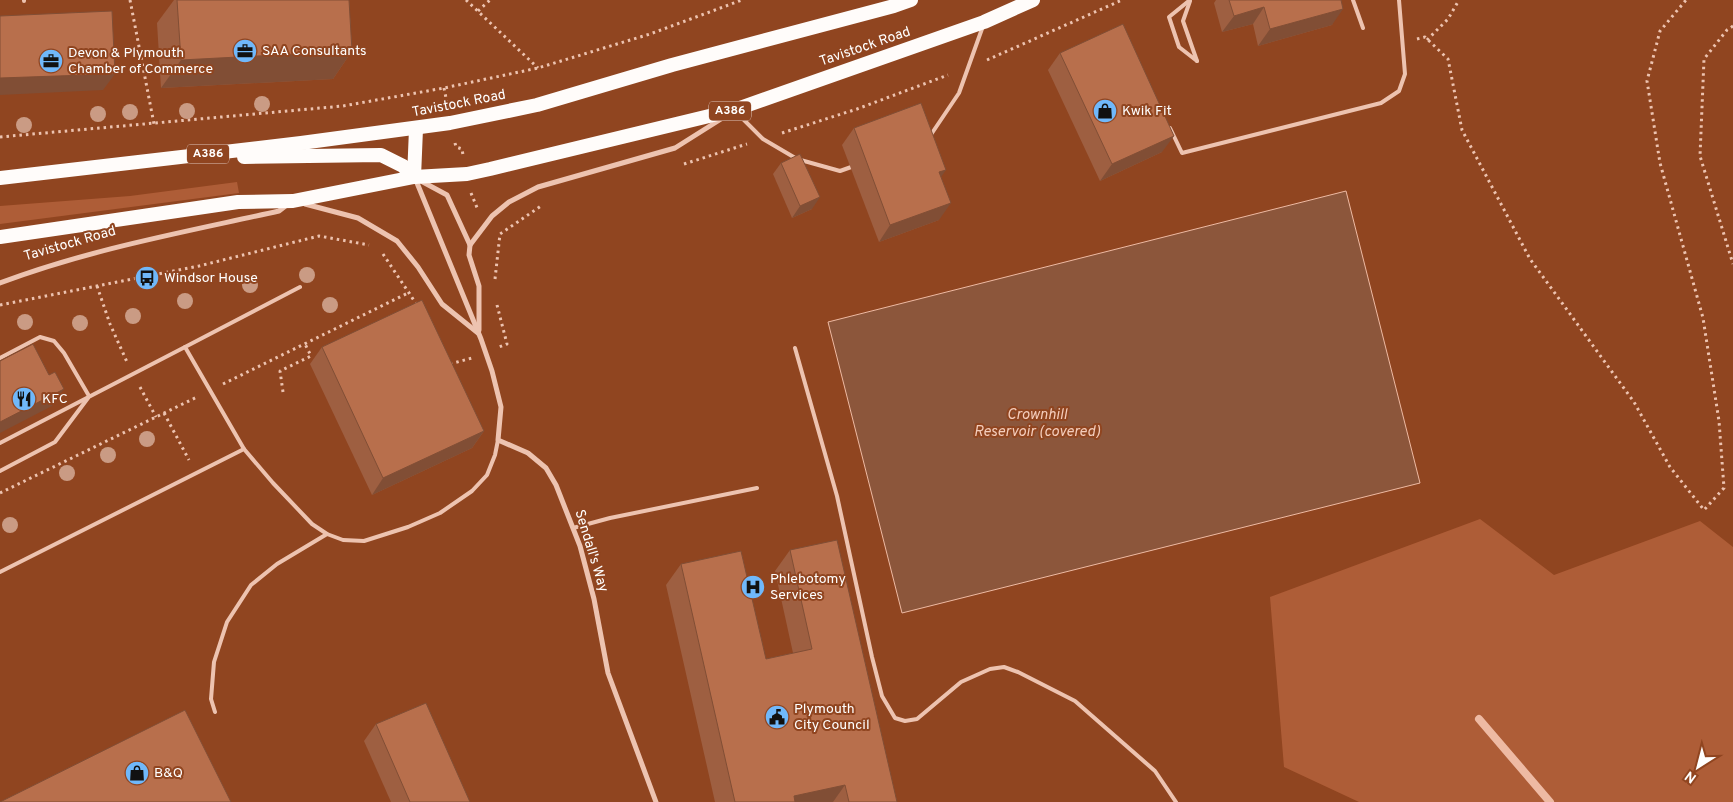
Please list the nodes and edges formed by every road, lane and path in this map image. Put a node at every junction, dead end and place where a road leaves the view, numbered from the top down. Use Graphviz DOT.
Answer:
graph roads {
  1 [pos="130,0"];
  2 [pos="466,0"];
  3 [pos="490,0"];
  4 [pos="742,0"];
  5 [pos="911,0"];
  6 [pos="1033,0"];
  7 [pos="1122,0"];
  8 [pos="1190,0"];
  9 [pos="1353,0"];
  10 [pos="1459,0"];
  11 [pos="1686,0"];
  12 [pos="1398,1"];
  13 [pos="478,11"];
  14 [pos="984,22"];
  15 [pos="1733,26"];
  16 [pos="1363,28"];
  17 [pos="1427,40"];
  18 [pos="1402,41"];
  19 [pos="538,68"];
  20 [pos="968,68"];
  21 [pos="734,110"];
  22 [pos="154,124"];
  23 [pos="1170,126"];
  24 [pos="416,129"];
  25 [pos="0,137"];
  26 [pos="763,139"];
  27 [pos="927,140"];
  28 [pos="191,156"];
  29 [pos="681,164"];
  30 [pos="857,165"];
  31 [pos="414,177"];
  32 [pos="0,178"];
  33 [pos="293,201"];
  34 [pos="544,204"];
  35 [pos="0,237"];
  36 [pos="370,245"];
  37 [pos="470,245"];
  38 [pos="378,246"];
  39 [pos="1733,264"];
  40 [pos="0,283"];
  41 [pos="494,283"];
  42 [pos="97,286"];
  43 [pos="300,287"];
  44 [pos="410,292"];
  45 [pos="496,301"];
  46 [pos="0,304"];
  47 [pos="421,312"];
  48 [pos="478,334"];
  49 [pos="305,344"];
  50 [pos="186,347"];
  51 [pos="795,348"];
  52 [pos="486,354"];
  53 [pos="0,358"];
  54 [pos="446,366"];
  55 [pos="132,374"];
  56 [pos="210,390"];
  57 [pos="283,392"];
  58 [pos="89,396"];
  59 [pos="164,413"];
  60 [pos="156,416"];
  61 [pos="498,440"];
  62 [pos="0,443"];
  63 [pos="244,450"];
  64 [pos="0,471"];
  65 [pos="196,474"];
  66 [pos="757,488"];
  67 [pos="0,493"];
  68 [pos="573,528"];
  69 [pos="327,534"];
  70 [pos="0,572"];
  71 [pos="215,712"];
  72 [pos="656,802"];
  73 [pos="1176,802"];
  1 -- 22 [label="path"];
  2 -- 13 [label="path"];
  3 -- 13 [label="path"];
  4 -- 19 [label="path"];
  5 -- 24 [label="highway, Tavistock Road / A386"];
  6 -- 14 [label="highway, Tavistock Road / A386"];
  7 -- 20 [label="path"];
  8 -- 8 [label="lane"];
  9 -- 16 [label="lane"];
  10 -- 17 [label="path"];
  11 -- 17 [label="path"];
  12 -- 18 [label="lane"];
  13 -- 19 [label="path"];
  14 -- 20 [label="lane"];
  14 -- 21 [label="highway, Tavistock Road / A386"];
  15 -- 39 [label="path"];
  17 -- 18 [label="path"];
  18 -- 23 [label="lane"];
  19 -- 22 [label="path"];
  20 -- 26 [label="path"];
  20 -- 27 [label="lane"];
  21 -- 26 [label="lane"];
  21 -- 31 [label="highway, Tavistock Road / A386"];
  21 -- 37 [label="street"];
  22 -- 25 [label="path"];
  24 -- 28 [label="highway, Tavistock Road / A386"];
  24 -- 31 [label="highway"];
  26 -- 29 [label="path"];
  26 -- 30 [label="lane"];
  28 -- 31 [label="highway, A386"];
  28 -- 32 [label="highway, Tavistock Road / A386"];
  31 -- 33 [label="highway, Tavistock Road / A386"];
  31 -- 37 [label="street"];
  31 -- 48 [label="street"];
  33 -- 35 [label="highway, Tavistock Road / A386"];
  33 -- 40 [label="street, Tavistock Road"];
  33 -- 48 [label="street"];
  34 -- 41 [label="path"];
  36 -- 42 [label="path"];
  37 -- 48 [label="street"];
  38 -- 44 [label="path"];
  42 -- 46 [label="path"];
  42 -- 55 [label="path"];
  43 -- 50 [label="lane"];
  44 -- 47 [label="path"];
  44 -- 49 [label="path"];
  45 -- 52 [label="path"];
  48 -- 52 [label="street"];
  49 -- 56 [label="path"];
  49 -- 57 [label="path"];
  50 -- 55 [label="lane"];
  50 -- 56 [label="lane"];
  51 -- 73 [label="lane"];
  52 -- 54 [label="path"];
  52 -- 61 [label="street"];
  53 -- 58 [label="lane"];
  55 -- 58 [label="lane"];
  55 -- 60 [label="path"];
  56 -- 59 [label="path"];
  56 -- 63 [label="lane"];
  58 -- 62 [label="lane"];
  58 -- 64 [label="lane"];
  59 -- 60 [label="path"];
  59 -- 65 [label="path"];
  60 -- 67 [label="path"];
  61 -- 68 [label="street, Sendall's Way"];
  61 -- 69 [label="lane"];
  63 -- 65 [label="lane"];
  63 -- 69 [label="lane"];
  65 -- 70 [label="lane"];
  66 -- 68 [label="lane"];
  68 -- 72 [label="street, Sendall's Way"];
  69 -- 71 [label="lane"];
}
